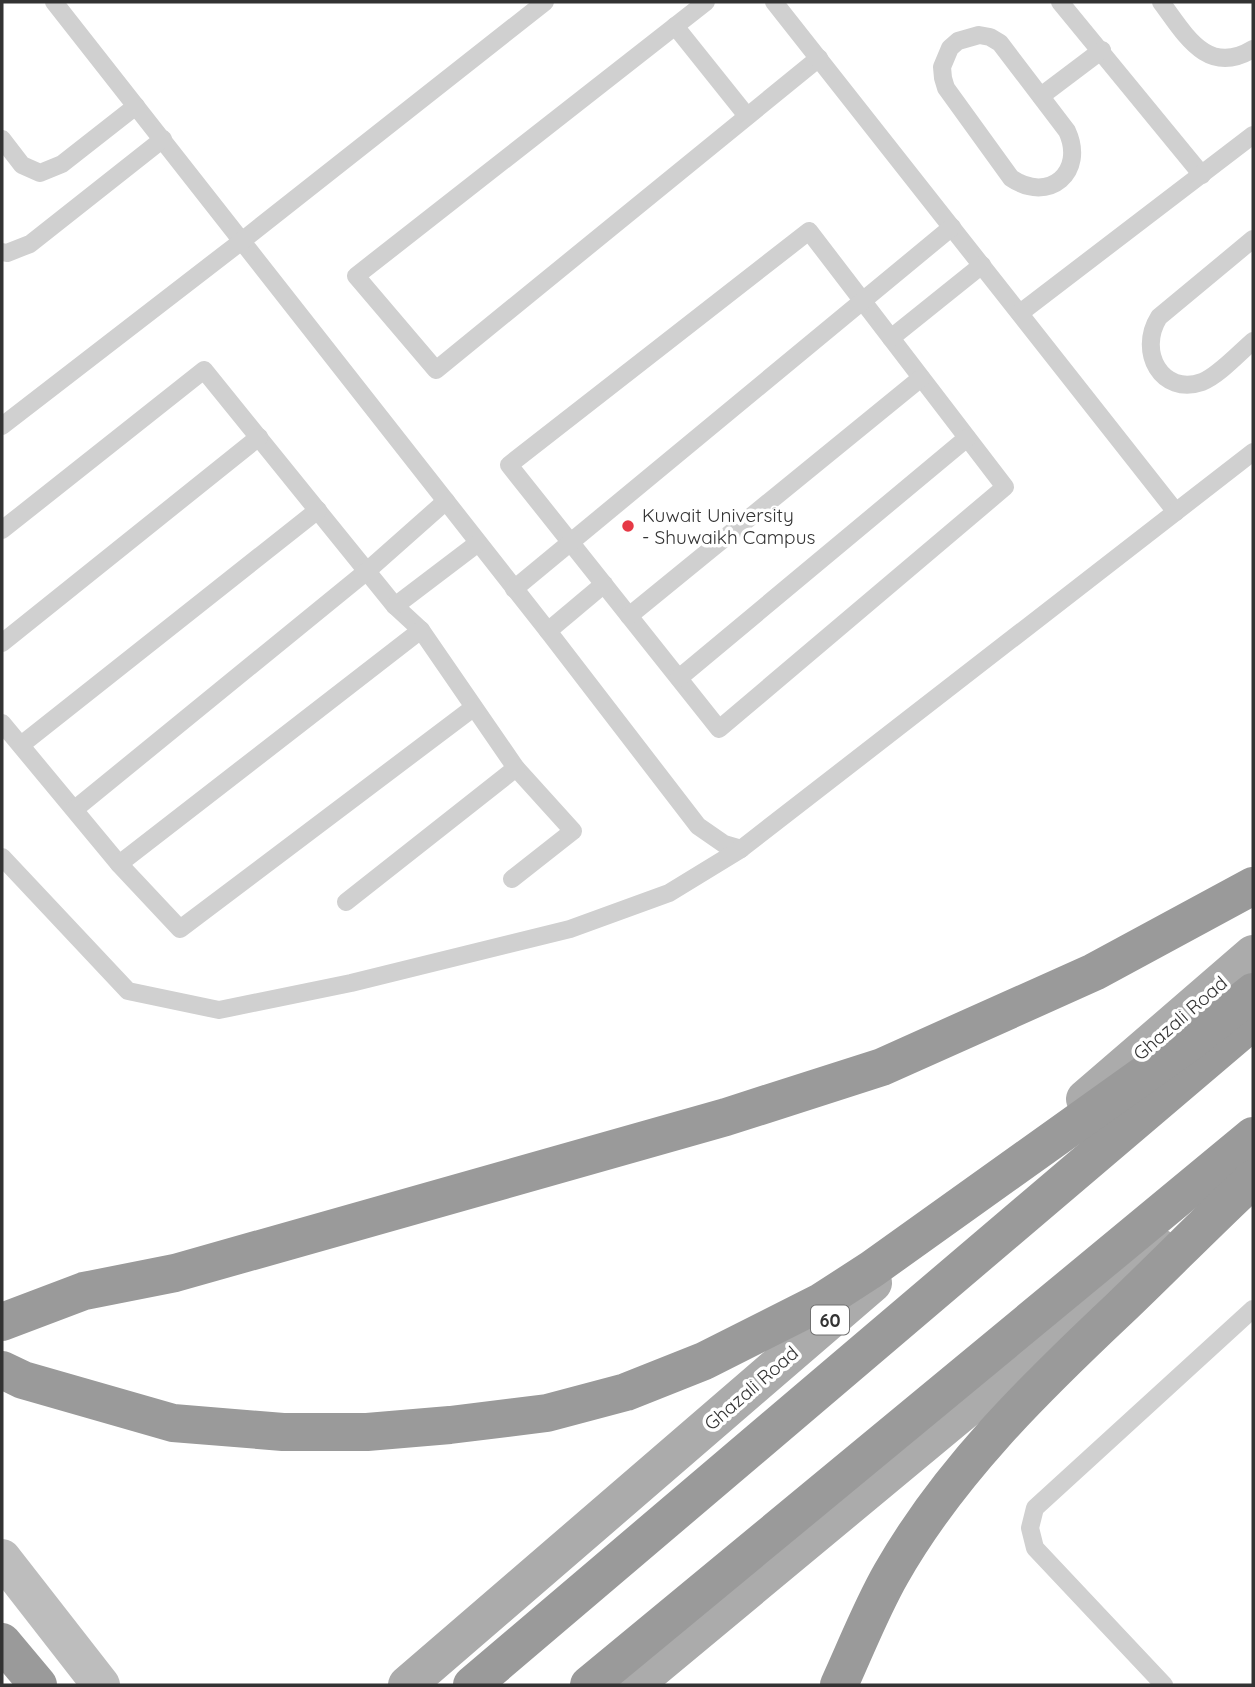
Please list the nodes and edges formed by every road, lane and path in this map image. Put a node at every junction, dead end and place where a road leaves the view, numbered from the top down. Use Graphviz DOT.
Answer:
graph roads {
  1 [pos="54,2"];
  2 [pos="545,2"];
  3 [pos="706,2"];
  4 [pos="774,2"];
  5 [pos="1060,2"];
  6 [pos="1161,2"];
  7 [pos="675,26"];
  8 [pos="1253,49"];
  9 [pos="1102,50"];
  10 [pos="819,58"];
  11 [pos="1041,96"];
  12 [pos="136,106"];
  13 [pos="747,116"];
  14 [pos="1253,135"];
  15 [pos="2,139"];
  16 [pos="163,139"];
  17 [pos="1202,175"];
  18 [pos="953,227"];
  19 [pos="1253,239"];
  20 [pos="243,240"];
  21 [pos="2,252"];
  22 [pos="982,265"];
  23 [pos="862,300"];
  24 [pos="1020,313"];
  25 [pos="891,338"];
  26 [pos="1253,341"];
  27 [pos="921,378"];
  28 [pos="2,426"];
  29 [pos="259,437"];
  30 [pos="967,438"];
  31 [pos="1253,452"];
  32 [pos="446,501"];
  33 [pos="318,510"];
  34 [pos="1177,512"];
  35 [pos="2,530"];
  36 [pos="571,542"];
  37 [pos="478,543"];
  38 [pos="367,571"];
  39 [pos="604,584"];
  40 [pos="514,589"];
  41 [pos="395,606"];
  42 [pos="629,616"];
  43 [pos="421,630"];
  44 [pos="548,631"];
  45 [pos="2,643"];
  46 [pos="679,678"];
  47 [pos="473,708"];
  48 [pos="2,723"];
  49 [pos="21,745"];
  50 [pos="516,768"];
  51 [pos="75,809"];
  52 [pos="741,849"];
  53 [pos="2,857"];
  54 [pos="119,864"];
  55 [pos="512,879"];
  56 [pos="1253,886"];
  57 [pos="345,902"];
  58 [pos="1253,954"];
  59 [pos="1253,992"];
  60 [pos="1253,1021"];
  61 [pos="1253,1136"];
  62 [pos="1253,1170"];
  63 [pos="1253,1179"];
  64 [pos="1253,1309"];
  65 [pos="2,1322"];
  66 [pos="2,1370"];
  67 [pos="2,1558"];
  68 [pos="2,1642"];
  69 [pos="38,1685"];
  70 [pos="101,1685"];
  71 [pos="407,1685"];
  72 [pos="472,1685"];
  73 [pos="589,1685"];
  74 [pos="634,1685"];
  75 [pos="839,1685"];
  76 [pos="1164,1685"];
  1 -- 12 [label="lane"];
  2 -- 20 [label="lane"];
  3 -- 7 [label="lane"];
  4 -- 10 [label="lane"];
  5 -- 9 [label="lane"];
  6 -- 8 [label="lane"];
  7 -- 13 [label="lane"];
  7 -- 13 [label="lane"];
  9 -- 11 [label="lane"];
  9 -- 17 [label="lane"];
  10 -- 13 [label="lane"];
  10 -- 18 [label="lane"];
  11 -- 11 [label="lane"];
  12 -- 15 [label="lane"];
  12 -- 16 [label="lane"];
  14 -- 17 [label="lane"];
  16 -- 20 [label="lane"];
  16 -- 21 [label="lane"];
  17 -- 24 [label="lane"];
  18 -- 22 [label="lane"];
  18 -- 23 [label="lane"];
  19 -- 26 [label="lane"];
  20 -- 28 [label="lane"];
  20 -- 32 [label="lane"];
  22 -- 24 [label="lane"];
  22 -- 25 [label="lane"];
  23 -- 25 [label="lane"];
  23 -- 36 [label="lane"];
  23 -- 36 [label="lane"];
  24 -- 34 [label="lane"];
  25 -- 27 [label="lane"];
  27 -- 30 [label="lane"];
  27 -- 42 [label="lane"];
  29 -- 33 [label="lane"];
  29 -- 35 [label="lane"];
  29 -- 45 [label="lane"];
  30 -- 46 [label="lane"];
  30 -- 46 [label="lane"];
  31 -- 34 [label="lane"];
  32 -- 37 [label="lane"];
  32 -- 38 [label="lane"];
  33 -- 38 [label="lane"];
  33 -- 49 [label="lane"];
  34 -- 52 [label="lane"];
  36 -- 39 [label="lane"];
  36 -- 40 [label="lane"];
  37 -- 40 [label="lane"];
  37 -- 41 [label="lane"];
  38 -- 41 [label="lane"];
  38 -- 51 [label="lane"];
  39 -- 42 [label="lane"];
  39 -- 44 [label="lane"];
  40 -- 44 [label="lane"];
  41 -- 43 [label="lane"];
  42 -- 46 [label="lane"];
  43 -- 47 [label="lane"];
  43 -- 54 [label="lane"];
  44 -- 52 [label="lane"];
  47 -- 50 [label="lane"];
  47 -- 54 [label="lane"];
  48 -- 49 [label="lane"];
  49 -- 51 [label="lane"];
  50 -- 55 [label="lane"];
  50 -- 57 [label="lane"];
  51 -- 54 [label="lane"];
  52 -- 53 [label="lane"];
  56 -- 65 [label="highway"];
  58 -- 71 [label="main road, Ghazali Road / 60"];
  59 -- 66 [label="highway, bridge"];
  60 -- 72 [label="highway, 60"];
  61 -- 73 [label="highway"];
  62 -- 74 [label="main road"];
  63 -- 75 [label="highway"];
  64 -- 76 [label="lane"];
  67 -- 70 [label="main road"];
  68 -- 69 [label="highway"];
}
